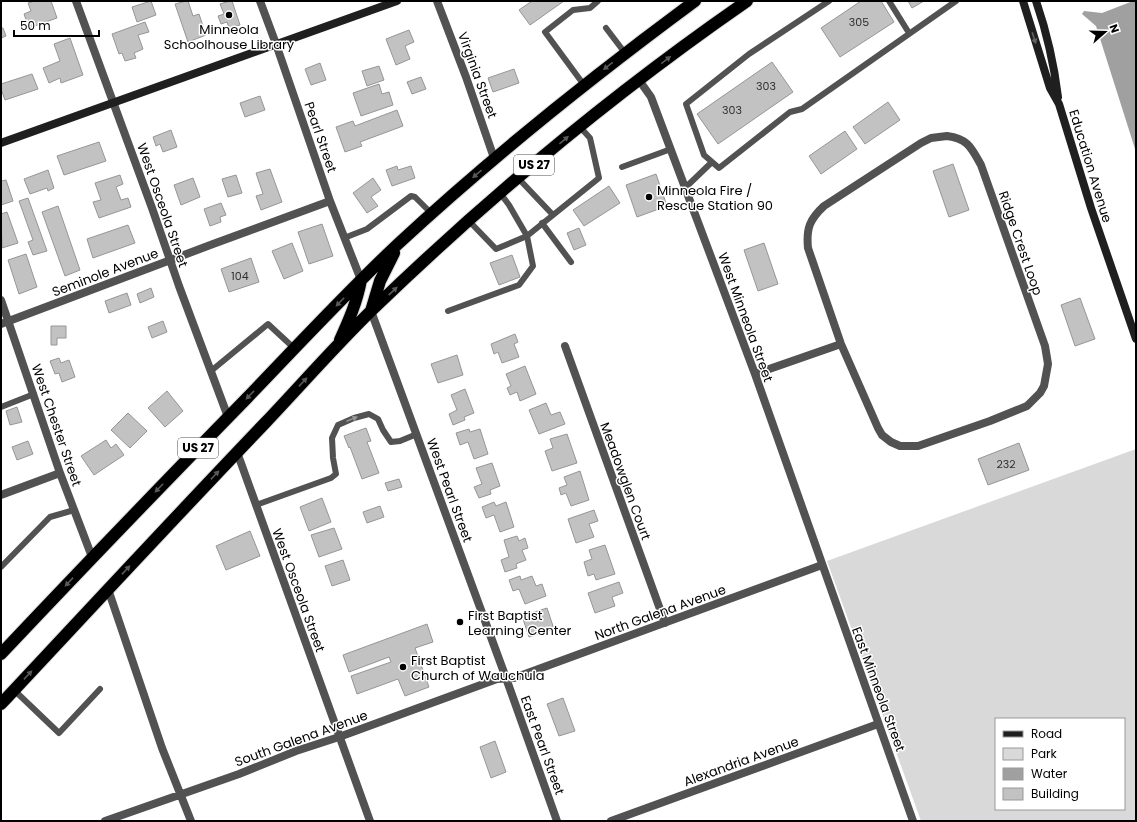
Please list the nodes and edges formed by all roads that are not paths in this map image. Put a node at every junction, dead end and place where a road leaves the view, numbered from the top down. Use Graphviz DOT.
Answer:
graph roads {
  1 [pos="76,1"];
  2 [pos="260,1"];
  3 [pos="397,1"];
  4 [pos="438,1"];
  5 [pos="598,1"];
  6 [pos="695,1"];
  7 [pos="747,1"];
  8 [pos="829,1"];
  9 [pos="889,1"];
  10 [pos="956,1"];
  11 [pos="1022,1"];
  12 [pos="1036,1"];
  13 [pos="606,28"];
  14 [pos="910,33"];
  15 [pos="276,44"];
  16 [pos="625,53"];
  17 [pos="639,80"];
  18 [pos="584,85"];
  19 [pos="114,102"];
  20 [pos="1059,104"];
  21 [pos="580,127"];
  22 [pos="1,143"];
  23 [pos="671,149"];
  24 [pos="494,158"];
  25 [pos="712,162"];
  26 [pos="622,167"];
  27 [pos="518,178"];
  28 [pos="686,187"];
  29 [pos="500,193"];
  30 [pos="330,201"];
  31 [pos="432,214"];
  32 [pos="552,215"];
  33 [pos="469,221"];
  34 [pos="542,224"];
  35 [pos="527,236"];
  36 [pos="344,238"];
  37 [pos="398,245"];
  38 [pos="170,260"];
  39 [pos="571,262"];
  40 [pos="361,280"];
  41 [pos="1,300"];
  42 [pos="371,311"];
  43 [pos="448,311"];
  44 [pos="5,323"];
  45 [pos="1136,339"];
  46 [pos="841,344"];
  47 [pos="565,346"];
  48 [pos="336,348"];
  49 [pos="294,349"];
  50 [pos="211,371"];
  51 [pos="755,374"];
  52 [pos="34,394"];
  53 [pos="1,406"];
  54 [pos="228,417"];
  55 [pos="417,434"];
  56 [pos="237,452"];
  57 [pos="60,473"];
  58 [pos="1,495"];
  59 [pos="256,505"];
  60 [pos="74,510"];
  61 [pos="92,557"];
  62 [pos="822,566"];
  63 [pos="1,567"];
  64 [pos="108,589"];
  65 [pos="665,623"];
  66 [pos="1,654"];
  67 [pos="506,678"];
  68 [pos="100,689"];
  69 [pos="14,690"];
  70 [pos="1,704"];
  71 [pos="878,724"];
  72 [pos="339,737"];
  73 [pos="180,794"];
  74 [pos="105,821"];
  75 [pos="191,821"];
  76 [pos="370,821"];
  77 [pos="557,821"];
  78 [pos="611,821"];
  79 [pos="913,821"];
  1 -- 19 [label="street, West Osceola Street"];
  2 -- 15 [label="street, Pearl Street"];
  3 -- 15 [label="street"];
  4 -- 24 [label="street, Virginia Street"];
  5 -- 18 [label="lane"];
  6 -- 16 [label="highway, US 27"];
  17 -- 7 [label="highway, US 27, one-way"];
  8 -- 25 [label="lane"];
  9 -- 14 [label="lane"];
  10 -- 14 [label="lane"];
  11 -- 20 [label="street, Education Avenue, one-way"];
  12 -- 20 [label="street"];
  13 -- 16 [label="lane"];
  14 -- 25 [label="lane"];
  15 -- 19 [label="street"];
  15 -- 30 [label="street, Pearl Street"];
  16 -- 18 [label="highway, US 27, one-way"];
  17 -- 21 [label="highway, US 27"];
  17 -- 23 [label="street, West Minneola Street"];
  18 -- 24 [label="highway, US 27"];
  19 -- 22 [label="street"];
  19 -- 38 [label="street, West Osceola Street"];
  20 -- 45 [label="street, Education Avenue"];
  27 -- 21 [label="highway, US 27, one-way"];
  21 -- 32 [label="lane"];
  23 -- 26 [label="lane"];
  23 -- 28 [label="street, West Minneola Street"];
  24 -- 31 [label="highway, US 27, one-way"];
  25 -- 28 [label="lane"];
  27 -- 29 [label="highway, US 27"];
  27 -- 32 [label="lane"];
  28 -- 51 [label="street, West Minneola Street"];
  29 -- 33 [label="highway, US 27"];
  29 -- 35 [label="lane"];
  30 -- 36 [label="street, Pearl Street"];
  30 -- 38 [label="street, Seminole Avenue"];
  31 -- 36 [label="lane"];
  31 -- 37 [label="highway, US 27"];
  32 -- 34 [label="lane"];
  33 -- 35 [label="lane"];
  42 -- 33 [label="highway, US 27, one-way"];
  34 -- 35 [label="lane"];
  34 -- 39 [label="lane"];
  35 -- 43 [label="lane"];
  36 -- 40 [label="street, Pearl Street"];
  37 -- 40 [label="highway, US 27"];
  37 -- 42 [label="highway"];
  38 -- 44 [label="street, Seminole Avenue"];
  38 -- 50 [label="street, West Osceola Street"];
  40 -- 48 [label="highway"];
  40 -- 49 [label="highway, US 27, one-way"];
  41 -- 44 [label="street, West Chester Street"];
  42 -- 48 [label="highway, US 27"];
  42 -- 55 [label="street, West Pearl Street"];
  44 -- 52 [label="street, West Chester Street"];
  46 -- 46 [label="street, Ridge Crest Loop"];
  46 -- 51 [label="street"];
  47 -- 65 [label="street, Meadowglen Court"];
  56 -- 48 [label="highway, US 27, one-way"];
  49 -- 50 [label="lane"];
  49 -- 54 [label="highway, US 27, one-way"];
  50 -- 54 [label="street, West Osceola Street"];
  51 -- 62 [label="street, West Minneola Street"];
  52 -- 53 [label="lane"];
  52 -- 57 [label="street, West Chester Street"];
  54 -- 61 [label="highway, US 27, one-way"];
  59 -- 55 [label="lane, one-way"];
  55 -- 67 [label="street, West Pearl Street"];
  56 -- 59 [label="street, West Osceola Street"];
  64 -- 56 [label="highway, US 27, one-way"];
  57 -- 58 [label="street"];
  57 -- 60 [label="street, West Chester Street"];
  59 -- 72 [label="street, West Osceola Street"];
  60 -- 61 [label="street, West Chester Street"];
  60 -- 63 [label="lane"];
  61 -- 66 [label="highway, US 27, one-way"];
  62 -- 65 [label="street, North Galena Avenue"];
  62 -- 71 [label="street, East Minneola Street"];
  69 -- 64 [label="highway, US 27, one-way"];
  64 -- 73 [label="street"];
  65 -- 67 [label="street, North Galena Avenue"];
  67 -- 72 [label="street, South Galena Avenue"];
  67 -- 77 [label="street, East Pearl Street"];
  68 -- 69 [label="lane"];
  69 -- 70 [label="highway, US 27"];
  71 -- 78 [label="street, Alexandria Avenue"];
  71 -- 79 [label="street, East Minneola Street"];
  72 -- 73 [label="street, South Galena Avenue"];
  72 -- 76 [label="street, West Osceola Street"];
  73 -- 74 [label="street, South Galena Avenue"];
  73 -- 75 [label="street"];
}
